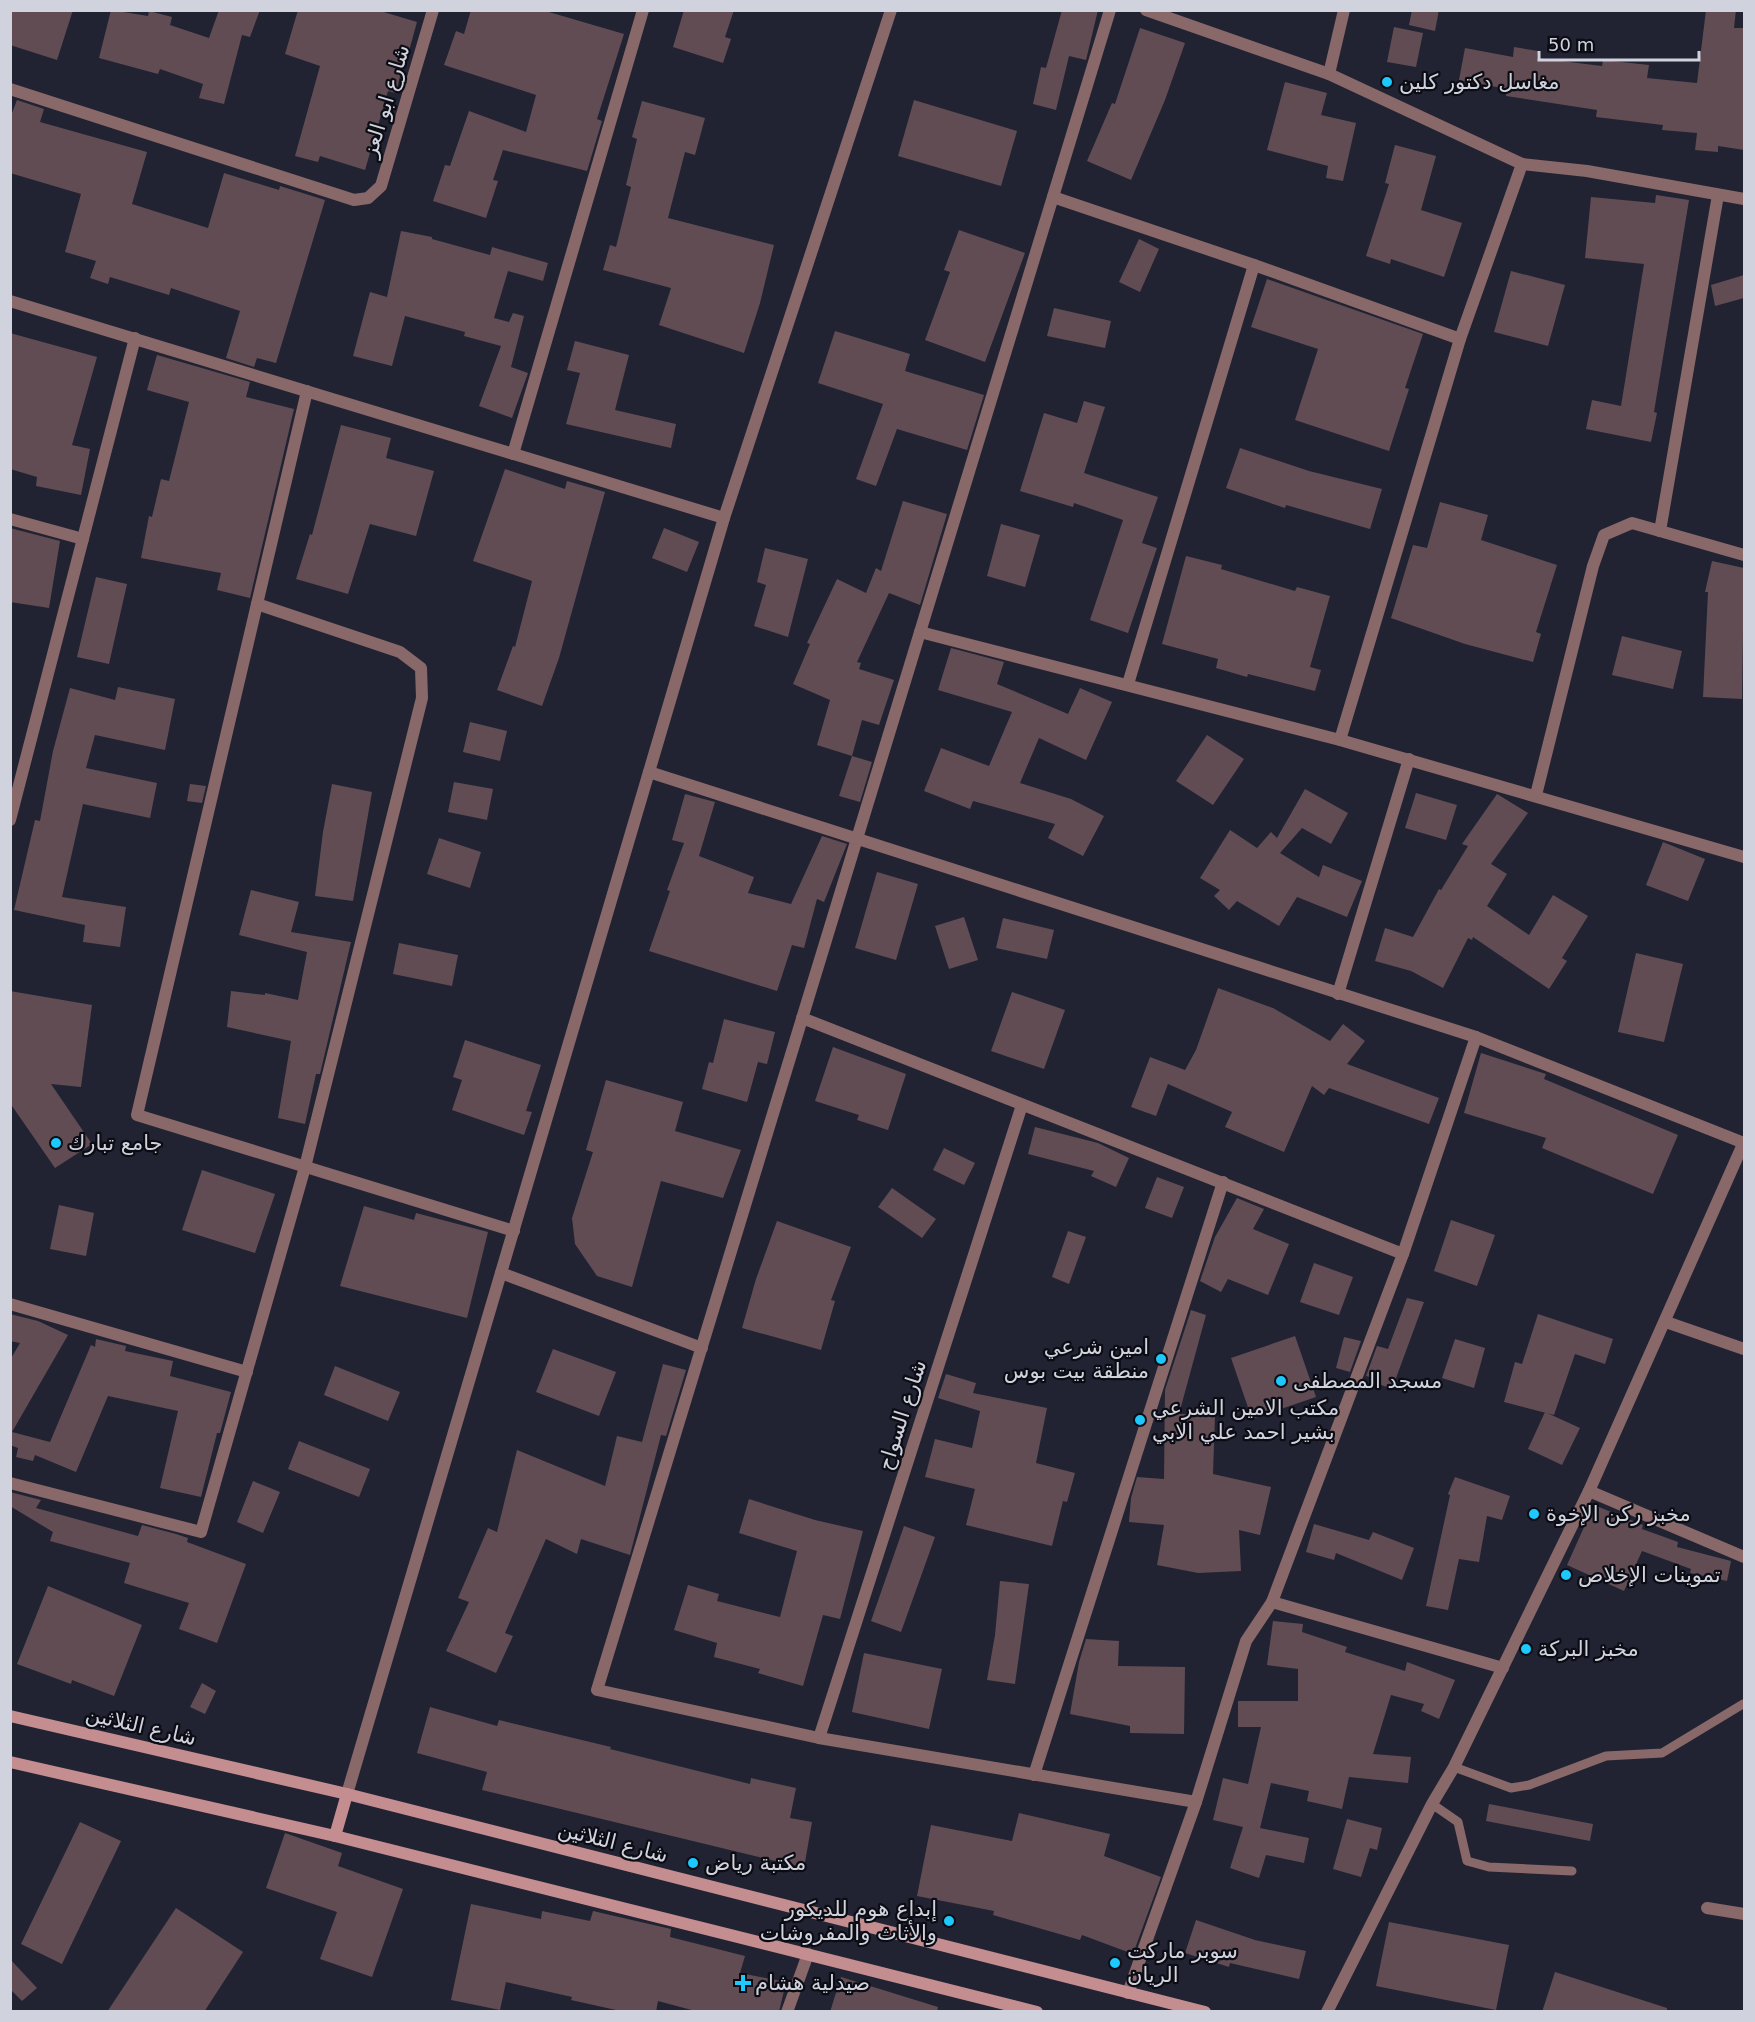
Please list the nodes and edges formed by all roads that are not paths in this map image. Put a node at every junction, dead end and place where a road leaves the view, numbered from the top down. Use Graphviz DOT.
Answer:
graph roads {
  1 [pos="433,10"];
  2 [pos="643,10"];
  3 [pos="891,10"];
  4 [pos="1110,10"];
  5 [pos="1146,10"];
  6 [pos="1344,10"];
  7 [pos="1329,74"];
  8 [pos="10,89"];
  9 [pos="1522,164"];
  10 [pos="1718,195"];
  11 [pos="1053,197"];
  12 [pos="1744,199"];
  13 [pos="1254,265"];
  14 [pos="10,302"];
  15 [pos="135,338"];
  16 [pos="1460,339"];
  17 [pos="307,391"];
  18 [pos="513,454"];
  19 [pos="724,518"];
  20 [pos="10,519"];
  21 [pos="1660,531"];
  22 [pos="83,539"];
  23 [pos="1744,555"];
  24 [pos="257,604"];
  25 [pos="920,632"];
  26 [pos="1128,684"];
  27 [pos="1340,740"];
  28 [pos="1410,759"];
  29 [pos="649,772"];
  30 [pos="1536,795"];
  31 [pos="10,820"];
  32 [pos="857,838"];
  33 [pos="1744,857"];
  34 [pos="1338,994"];
  35 [pos="802,1018"];
  36 [pos="1476,1037"];
  37 [pos="1022,1105"];
  38 [pos="1744,1142"];
  39 [pos="305,1167"];
  40 [pos="1223,1182"];
  41 [pos="514,1231"];
  42 [pos="1403,1254"];
  43 [pos="501,1273"];
  44 [pos="10,1304"];
  45 [pos="1666,1322"];
  46 [pos="702,1348"];
  47 [pos="1744,1349"];
  48 [pos="247,1372"];
  49 [pos="10,1483"];
  50 [pos="1589,1491"];
  51 [pos="1744,1557"];
  52 [pos="1272,1602"];
  53 [pos="1503,1668"];
  54 [pos="1743,1704"];
  55 [pos="10,1716"];
  56 [pos="819,1738"];
  57 [pos="10,1761"];
  58 [pos="1454,1767"];
  59 [pos="1034,1774"];
  60 [pos="347,1794"];
  61 [pos="1196,1802"];
  62 [pos="1431,1804"];
  63 [pos="335,1836"];
  64 [pos="1572,1871"];
  65 [pos="1707,1908"];
  66 [pos="1744,1914"];
  67 [pos="808,1954"];
  68 [pos="1128,1993"];
  69 [pos="787,2012"];
  70 [pos="1037,2012"];
  71 [pos="1205,2012"];
  72 [pos="1327,2012"];
  1 -- 8 [label="street, شارع ابو العز"];
  2 -- 18 [label="street"];
  3 -- 19 [label="street"];
  4 -- 11 [label="street"];
  5 -- 7 [label="street"];
  6 -- 7 [label="street"];
  7 -- 9 [label="street"];
  9 -- 10 [label="street"];
  9 -- 16 [label="street"];
  10 -- 12 [label="street"];
  10 -- 21 [label="street"];
  11 -- 13 [label="street"];
  11 -- 25 [label="street"];
  13 -- 16 [label="street"];
  13 -- 26 [label="street"];
  14 -- 15 [label="street"];
  15 -- 17 [label="street"];
  15 -- 22 [label="street"];
  16 -- 27 [label="street"];
  17 -- 18 [label="street"];
  17 -- 24 [label="street"];
  18 -- 19 [label="street"];
  19 -- 29 [label="street"];
  20 -- 22 [label="street"];
  21 -- 23 [label="street"];
  21 -- 30 [label="street"];
  22 -- 31 [label="street"];
  24 -- 39 [label="street"];
  24 -- 39 [label="street"];
  25 -- 26 [label="street"];
  25 -- 32 [label="street"];
  26 -- 27 [label="street"];
  27 -- 28 [label="street"];
  28 -- 30 [label="street"];
  28 -- 34 [label="street"];
  29 -- 32 [label="street"];
  29 -- 41 [label="street"];
  30 -- 33 [label="street"];
  32 -- 34 [label="street"];
  32 -- 35 [label="street"];
  34 -- 36 [label="street"];
  35 -- 37 [label="street"];
  35 -- 46 [label="street"];
  36 -- 38 [label="street"];
  36 -- 42 [label="street"];
  37 -- 40 [label="street"];
  37 -- 56 [label="street, شارع السواح"];
  38 -- 45 [label="street"];
  39 -- 41 [label="street"];
  39 -- 48 [label="street"];
  40 -- 42 [label="street"];
  40 -- 59 [label="street"];
  41 -- 43 [label="street"];
  42 -- 52 [label="street"];
  43 -- 46 [label="street"];
  43 -- 60 [label="street"];
  44 -- 48 [label="street"];
  45 -- 47 [label="street"];
  45 -- 50 [label="street"];
  46 -- 56 [label="street"];
  48 -- 49 [label="street"];
  50 -- 51 [label="street"];
  50 -- 53 [label="street"];
  52 -- 53 [label="street"];
  52 -- 61 [label="street"];
  53 -- 58 [label="street"];
  54 -- 58 [label="lane"];
  55 -- 60 [label="street, شارع الثلاثين"];
  56 -- 59 [label="street"];
  57 -- 63 [label="street"];
  58 -- 62 [label="street"];
  59 -- 61 [label="street"];
  60 -- 63 [label="street"];
  60 -- 68 [label="street, شارع الثلاثين"];
  61 -- 68 [label="street"];
  62 -- 64 [label="lane"];
  62 -- 72 [label="street"];
  63 -- 67 [label="street"];
  65 -- 66 [label="street"];
  67 -- 69 [label="street"];
  67 -- 70 [label="street"];
  68 -- 71 [label="street, شارع الثلاثين"];
}
